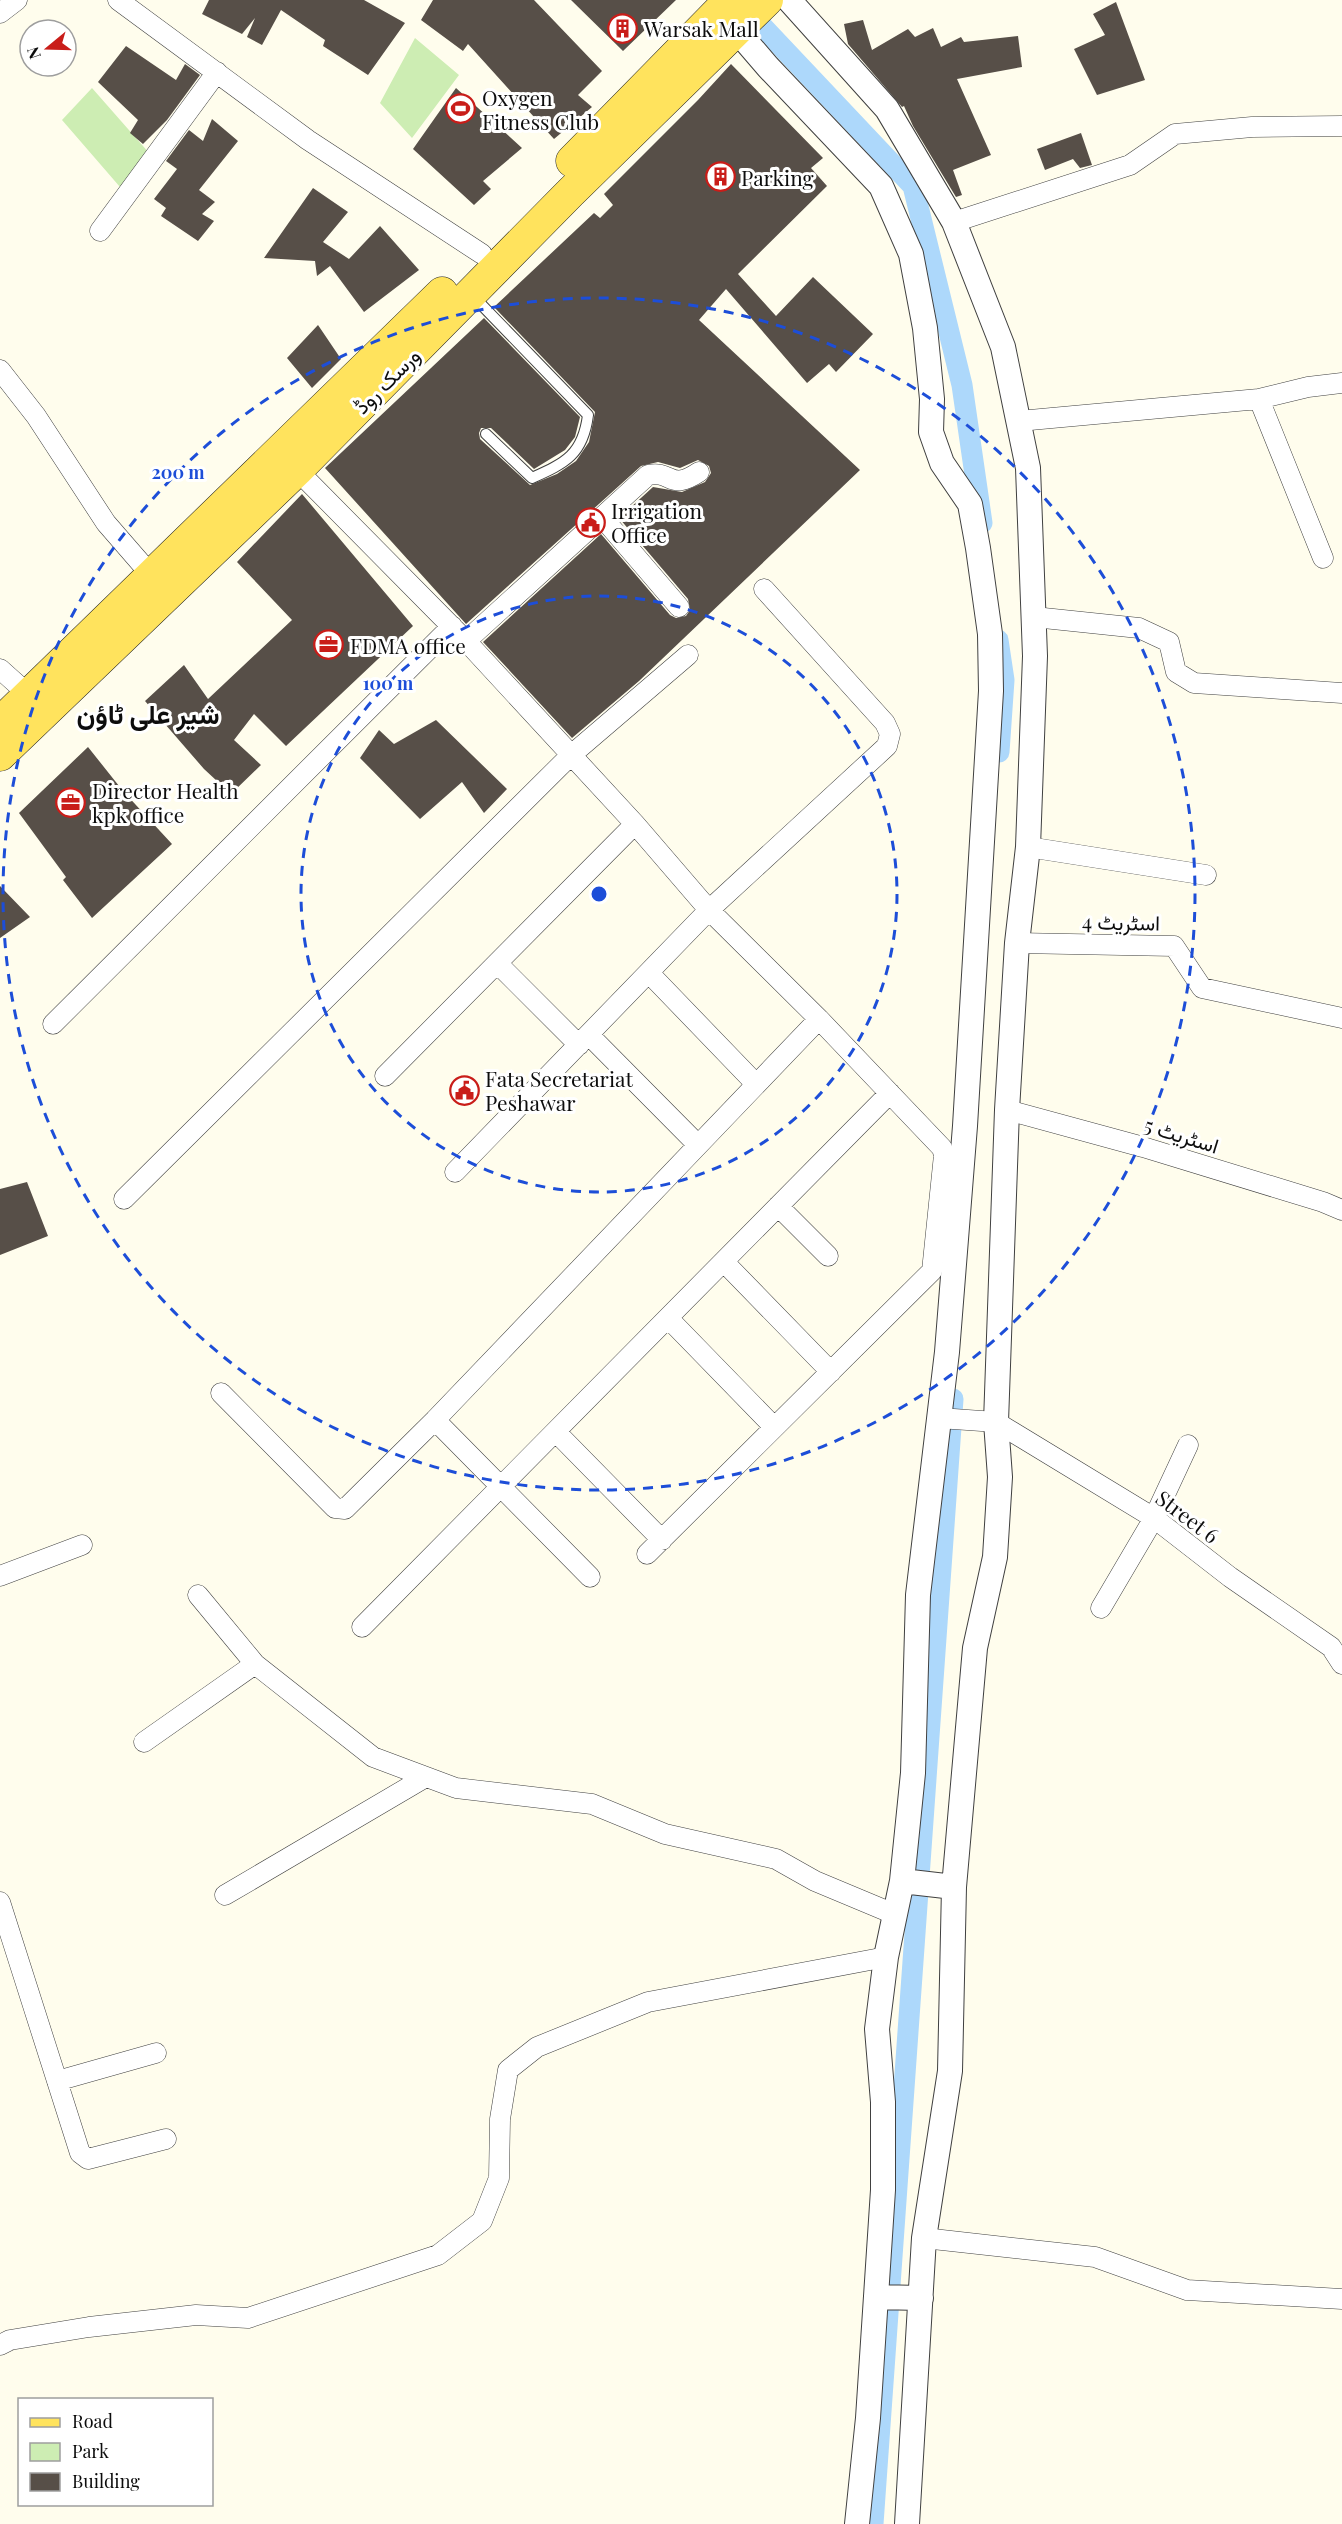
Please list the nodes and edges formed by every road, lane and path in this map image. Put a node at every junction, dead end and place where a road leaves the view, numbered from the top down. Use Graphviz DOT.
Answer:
graph roads {
  1 [pos="17,0"];
  2 [pos="118,0"];
  3 [pos="767,0"];
  4 [pos="789,0"];
  5 [pos="0,13"];
  6 [pos="731,14"];
  7 [pos="217,72"];
  8 [pos="1342,126"];
  9 [pos="954,222"];
  10 [pos="100,231"];
  11 [pos="490,261"];
  12 [pos="471,294"];
  13 [pos="0,370"];
  14 [pos="1342,383"];
  15 [pos="1259,399"];
  16 [pos="1018,421"];
  17 [pos="486,434"];
  18 [pos="288,460"];
  19 [pos="699,472"];
  20 [pos="602,517"];
  21 [pos="1323,558"];
  22 [pos="152,576"];
  23 [pos="764,589"];
  24 [pos="679,607"];
  25 [pos="1034,617"];
  26 [pos="452,626"];
  27 [pos="466,640"];
  28 [pos="688,655"];
  29 [pos="0,669"];
  30 [pos="1342,693"];
  31 [pos="29,695"];
  32 [pos="0,723"];
  33 [pos="0,756"];
  34 [pos="570,756"];
  35 [pos="635,824"];
  36 [pos="1028,847"];
  37 [pos="1206,875"];
  38 [pos="709,910"];
  39 [pos="1017,943"];
  40 [pos="497,963"];
  41 [pos="649,973"];
  42 [pos="1342,1018"];
  43 [pos="819,1019"];
  44 [pos="53,1024"];
  45 [pos="584,1040"];
  46 [pos="385,1076"];
  47 [pos="756,1084"];
  48 [pos="890,1093"];
  49 [pos="1007,1110"];
  50 [pos="698,1145"];
  51 [pos="455,1172"];
  52 [pos="124,1199"];
  53 [pos="778,1206"];
  54 [pos="1342,1210"];
  55 [pos="828,1256"];
  56 [pos="724,1262"];
  57 [pos="668,1318"];
  58 [pos="831,1372"];
  59 [pos="220,1394"];
  60 [pos="940,1418"];
  61 [pos="435,1420"];
  62 [pos="995,1421"];
  63 [pos="774,1427"];
  64 [pos="556,1431"];
  65 [pos="1188,1445"];
  66 [pos="501,1487"];
  67 [pos="1154,1518"];
  68 [pos="662,1540"];
  69 [pos="82,1545"];
  70 [pos="647,1554"];
  71 [pos="0,1576"];
  72 [pos="590,1578"];
  73 [pos="198,1595"];
  74 [pos="1101,1608"];
  75 [pos="362,1627"];
  76 [pos="255,1664"];
  77 [pos="1342,1664"];
  78 [pos="144,1742"];
  79 [pos="426,1777"];
  80 [pos="902,1881"];
  81 [pos="954,1887"];
  82 [pos="225,1895"];
  83 [pos="0,1902"];
  84 [pos="894,1914"];
  85 [pos="886,1958"];
  86 [pos="156,2053"];
  87 [pos="57,2081"];
  88 [pos="166,2139"];
  89 [pos="924,2238"];
  90 [pos="877,2297"];
  91 [pos="920,2298"];
  92 [pos="1342,2299"];
  93 [pos="0,2345"];
  94 [pos="857,2524"];
  95 [pos="907,2524"];
  1 -- 5 [label="street"];
  2 -- 7 [label="street"];
  3 -- 6 [label="main road, ورسک روڈ"];
  4 -- 9 [label="street"];
  6 -- 11 [label="main road, ورسک روڈ"];
  6 -- 60 [label="street"];
  7 -- 10 [label="street"];
  7 -- 11 [label="street"];
  8 -- 9 [label="street"];
  9 -- 16 [label="street"];
  11 -- 12 [label="main road, ورسک روڈ"];
  11 -- 18 [label="main road, ورسک روڈ"];
  12 -- 17 [label="lane"];
  12 -- 18 [label="main road, ورسک روڈ"];
  13 -- 22 [label="street"];
  14 -- 15 [label="street"];
  15 -- 16 [label="street"];
  15 -- 21 [label="street"];
  16 -- 25 [label="street"];
  18 -- 22 [label="main road, ورسک روڈ"];
  18 -- 26 [label="street"];
  18 -- 33 [label="main road, ورسک روڈ"];
  19 -- 20 [label="street"];
  20 -- 24 [label="street"];
  20 -- 27 [label="street"];
  22 -- 31 [label="main road, ورسک روڈ"];
  23 -- 38 [label="street"];
  25 -- 30 [label="street"];
  25 -- 36 [label="street"];
  26 -- 27 [label="street"];
  26 -- 44 [label="street"];
  27 -- 34 [label="street"];
  28 -- 34 [label="street"];
  29 -- 31 [label="street"];
  31 -- 32 [label="main road, ورسک روڈ"];
  34 -- 35 [label="street"];
  34 -- 52 [label="street"];
  35 -- 38 [label="street"];
  35 -- 40 [label="street"];
  36 -- 37 [label="street"];
  36 -- 39 [label="street"];
  38 -- 41 [label="street"];
  38 -- 43 [label="street"];
  39 -- 42 [label="street, اسٹریٹ 4"];
  39 -- 49 [label="street"];
  40 -- 45 [label="street"];
  40 -- 46 [label="street"];
  41 -- 45 [label="street"];
  41 -- 47 [label="street"];
  43 -- 47 [label="street"];
  43 -- 48 [label="street"];
  45 -- 50 [label="street"];
  45 -- 51 [label="street"];
  47 -- 50 [label="street"];
  48 -- 53 [label="street"];
  48 -- 58 [label="street"];
  49 -- 54 [label="street, اسٹریٹ 5"];
  49 -- 62 [label="street"];
  50 -- 61 [label="street"];
  53 -- 55 [label="street"];
  53 -- 56 [label="street"];
  56 -- 57 [label="street"];
  56 -- 58 [label="street"];
  57 -- 63 [label="street"];
  57 -- 64 [label="street"];
  58 -- 63 [label="street"];
  59 -- 61 [label="street"];
  60 -- 62 [label="street"];
  60 -- 80 [label="street"];
  61 -- 66 [label="street"];
  62 -- 67 [label="street, Street 6"];
  62 -- 81 [label="street"];
  63 -- 68 [label="street"];
  64 -- 66 [label="street"];
  64 -- 68 [label="street"];
  65 -- 67 [label="street"];
  66 -- 72 [label="street"];
  66 -- 75 [label="street"];
  67 -- 74 [label="street"];
  67 -- 77 [label="street, Street 6"];
  68 -- 70 [label="street"];
  69 -- 71 [label="street"];
  73 -- 76 [label="street"];
  76 -- 78 [label="street"];
  76 -- 79 [label="street"];
  79 -- 82 [label="street"];
  79 -- 84 [label="street"];
  80 -- 81 [label="street"];
  80 -- 84 [label="street"];
  81 -- 89 [label="street"];
  83 -- 87 [label="street"];
  84 -- 85 [label="street"];
  85 -- 90 [label="street"];
  85 -- 93 [label="street"];
  86 -- 87 [label="street"];
  87 -- 88 [label="street"];
  89 -- 91 [label="street"];
  89 -- 92 [label="street"];
  90 -- 91 [label="street"];
  90 -- 94 [label="street"];
  91 -- 95 [label="street"];
}
